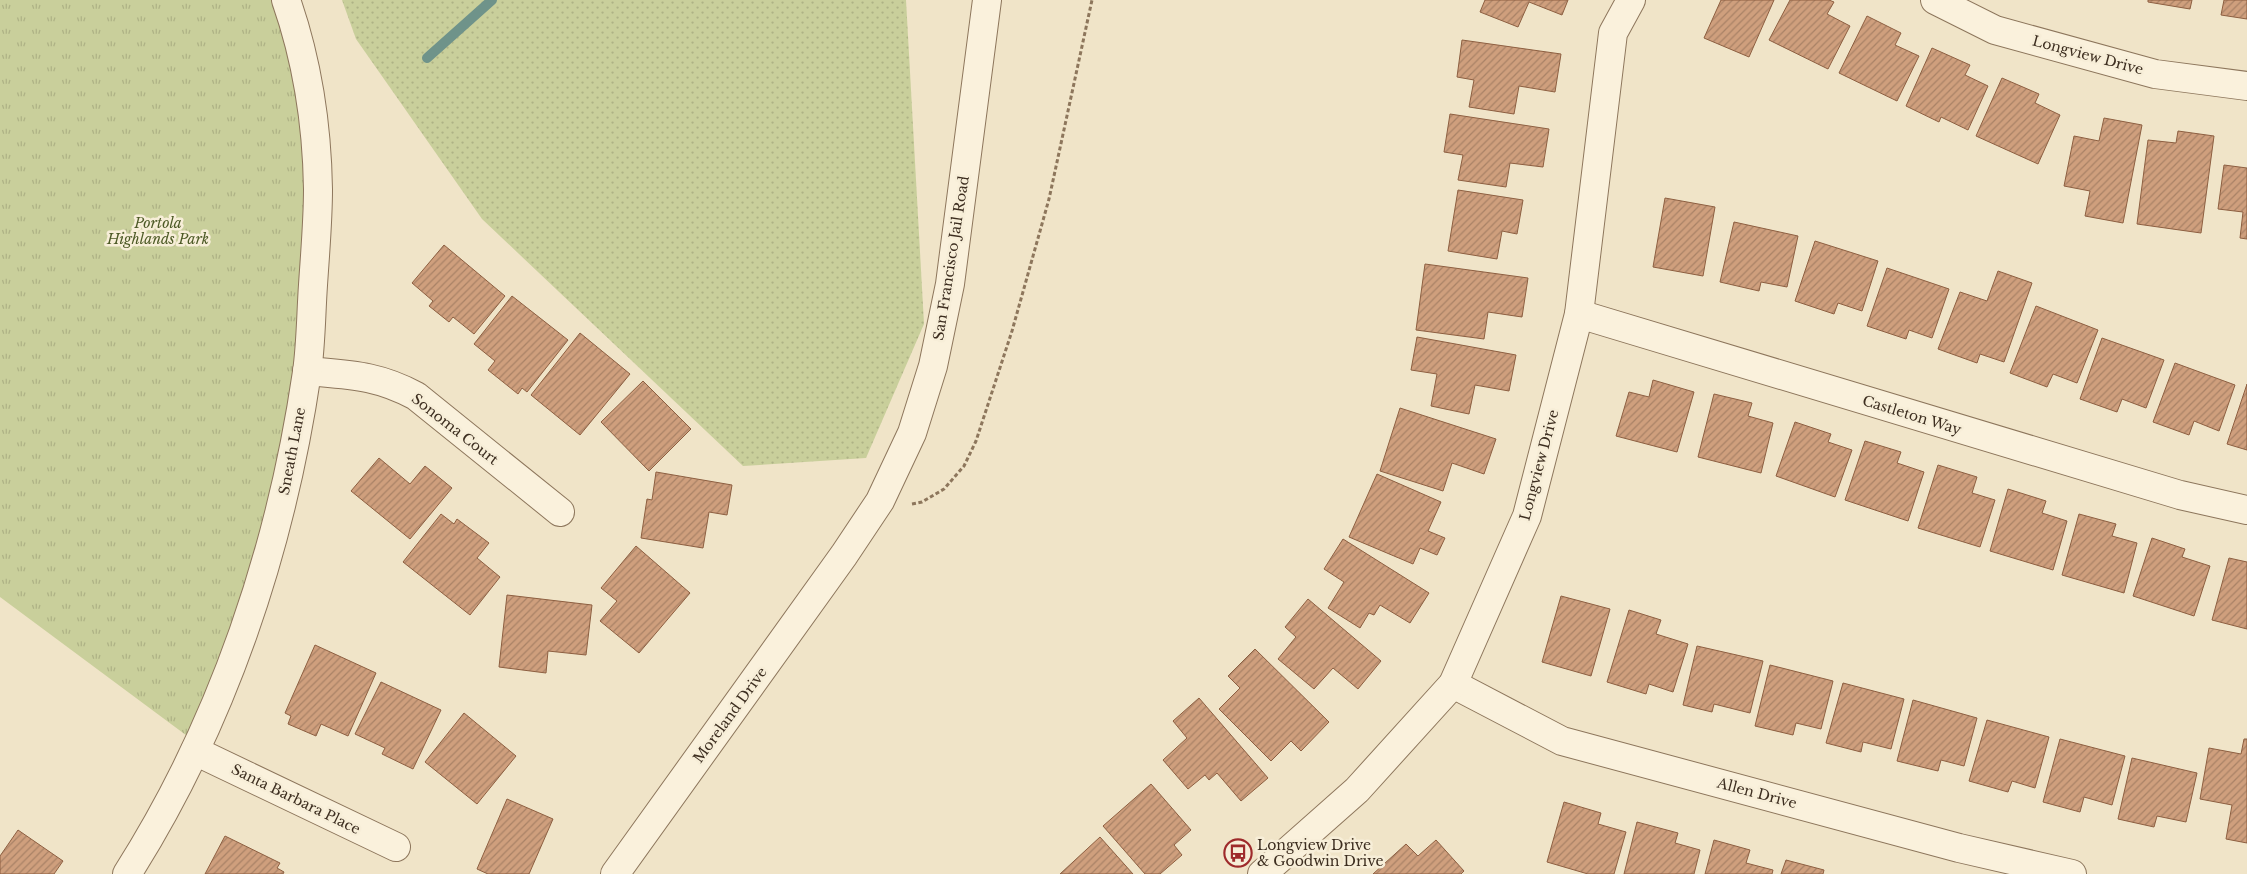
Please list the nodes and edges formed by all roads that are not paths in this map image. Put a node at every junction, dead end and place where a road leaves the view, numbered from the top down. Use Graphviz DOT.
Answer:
graph roads {
  1 [pos="286,0"];
  2 [pos="987,0"];
  3 [pos="1630,0"];
  4 [pos="1935,0"];
  5 [pos="2247,86"];
  6 [pos="1579,314"];
  7 [pos="307,371"];
  8 [pos="2247,510"];
  9 [pos="560,512"];
  10 [pos="844,555"];
  11 [pos="1453,684"];
  12 [pos="196,751"];
  13 [pos="396,847"];
  14 [pos="1265,873"];
  15 [pos="127,874"];
  16 [pos="615,874"];
  17 [pos="2072,874"];
  1 -- 7 [label="street, Sneath Lane"];
  2 -- 10 [label="street, San Francisco Jail Road"];
  3 -- 6 [label="street, Longview Drive"];
  4 -- 5 [label="street, Longview Drive"];
  6 -- 8 [label="street, Castleton Way"];
  6 -- 11 [label="street, Longview Drive"];
  7 -- 9 [label="street, Sonoma Court"];
  7 -- 12 [label="street, Sneath Lane"];
  10 -- 16 [label="street, Moreland Drive"];
  11 -- 14 [label="street, Longview Drive"];
  11 -- 17 [label="street, Allen Drive"];
  12 -- 13 [label="street, Santa Barbara Place"];
  12 -- 15 [label="street, Sneath Lane"];
}
